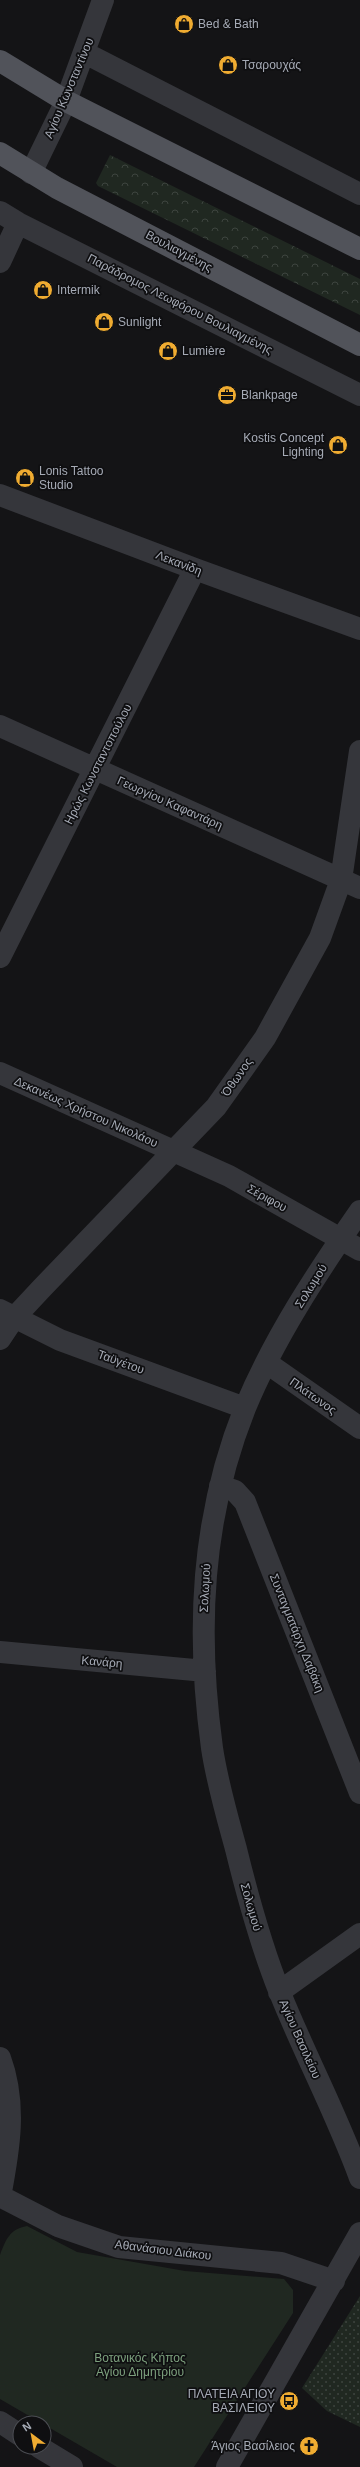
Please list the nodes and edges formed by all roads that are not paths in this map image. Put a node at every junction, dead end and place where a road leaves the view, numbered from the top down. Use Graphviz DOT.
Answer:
graph roads {
  1 [pos="103,0"];
  2 [pos="85,53"];
  3 [pos="0,61"];
  4 [pos="66,101"];
  5 [pos="0,153"];
  6 [pos="31,173"];
  7 [pos="360,194"];
  8 [pos="0,212"];
  9 [pos="18,223"];
  10 [pos="360,249"];
  11 [pos="0,262"];
  12 [pos="360,345"];
  13 [pos="360,395"];
  14 [pos="0,495"];
  15 [pos="195,569"];
  16 [pos="360,628"];
  17 [pos="0,726"];
  18 [pos="360,751"];
  19 [pos="95,770"];
  20 [pos="350,884"];
  21 [pos="0,957"];
  22 [pos="0,1073"];
  23 [pos="172,1152"];
  24 [pos="360,1211"];
  25 [pos="341,1238"];
  26 [pos="360,1250"];
  27 [pos="7,1314"];
  28 [pos="0,1339"];
  29 [pos="267,1363"];
  30 [pos="245,1408"];
  31 [pos="360,1428"];
  32 [pos="220,1486"];
  33 [pos="0,1652"];
  34 [pos="205,1671"];
  35 [pos="360,1793"];
  36 [pos="360,1934"];
  37 [pos="279,1992"];
  38 [pos="0,2058"];
  39 [pos="360,2178"];
  40 [pos="0,2196"];
  41 [pos="360,2233"];
  42 [pos="334,2282"];
  43 [pos="0,2422"];
  44 [pos="12,2430"];
  45 [pos="52,2454"];
  46 [pos="72,2467"];
  47 [pos="227,2467"];
  1 -- 2 [label="street, Αγίου Κωνσταντίνου"];
  2 -- 4 [label="street, Αγίου Κωνσταντίνου"];
  2 -- 7 [label="street"];
  3 -- 4 [label="main road"];
  4 -- 6 [label="street, Αγίου Κωνσταντίνου"];
  4 -- 10 [label="main road"];
  5 -- 6 [label="main road, Βουλιαγμένης"];
  6 -- 12 [label="main road, Βουλιαγμένης"];
  8 -- 9 [label="street, Παράδρομος Λεωφόρου Βουλιαγμένης"];
  9 -- 11 [label="street"];
  9 -- 13 [label="street, Παράδρομος Λεωφόρου Βουλιαγμένης"];
  14 -- 15 [label="street, Λεκανίδη"];
  15 -- 16 [label="street, Λεκανίδη"];
  15 -- 19 [label="street, Ηρώς Κωνσταντοπούλου"];
  17 -- 19 [label="street, Γεωργίου Καφαντάρη"];
  18 -- 20 [label="street, Όθωνος"];
  19 -- 20 [label="street, Γεωργίου Καφαντάρη"];
  19 -- 21 [label="street, Ηρώς Κωνσταντοπούλου"];
  20 -- 23 [label="street, Όθωνος"];
  22 -- 23 [label="street, Δεκανέως Χρήστου Νικολάου"];
  23 -- 25 [label="street, Σέριφου"];
  23 -- 27 [label="street, Όθωνος"];
  24 -- 25 [label="street, Σολωμού"];
  25 -- 26 [label="street, Σέριφου"];
  25 -- 29 [label="street, Σολωμού"];
  27 -- 28 [label="street, Όθωνος"];
  27 -- 30 [label="street, Ταϋγέτου"];
  29 -- 30 [label="street, Σολωμού"];
  29 -- 31 [label="street, Πλάτωνος"];
  30 -- 32 [label="street, Σολωμού"];
  32 -- 34 [label="street, Σολωμού"];
  32 -- 35 [label="street, Συνταγματάρχη Δαβάκη"];
  33 -- 34 [label="street, Κανάρη"];
  34 -- 37 [label="street, Σολωμού"];
  36 -- 37 [label="street, Αγίου Βασιλείου"];
  37 -- 39 [label="street, Αγίου Βασιλείου"];
  38 -- 40 [label="street"];
  40 -- 42 [label="street, Αθανάσιου Διάκου"];
  41 -- 42 [label="street"];
  42 -- 47 [label="street"];
  43 -- 44 [label="street"];
  45 -- 46 [label="street"];
}
